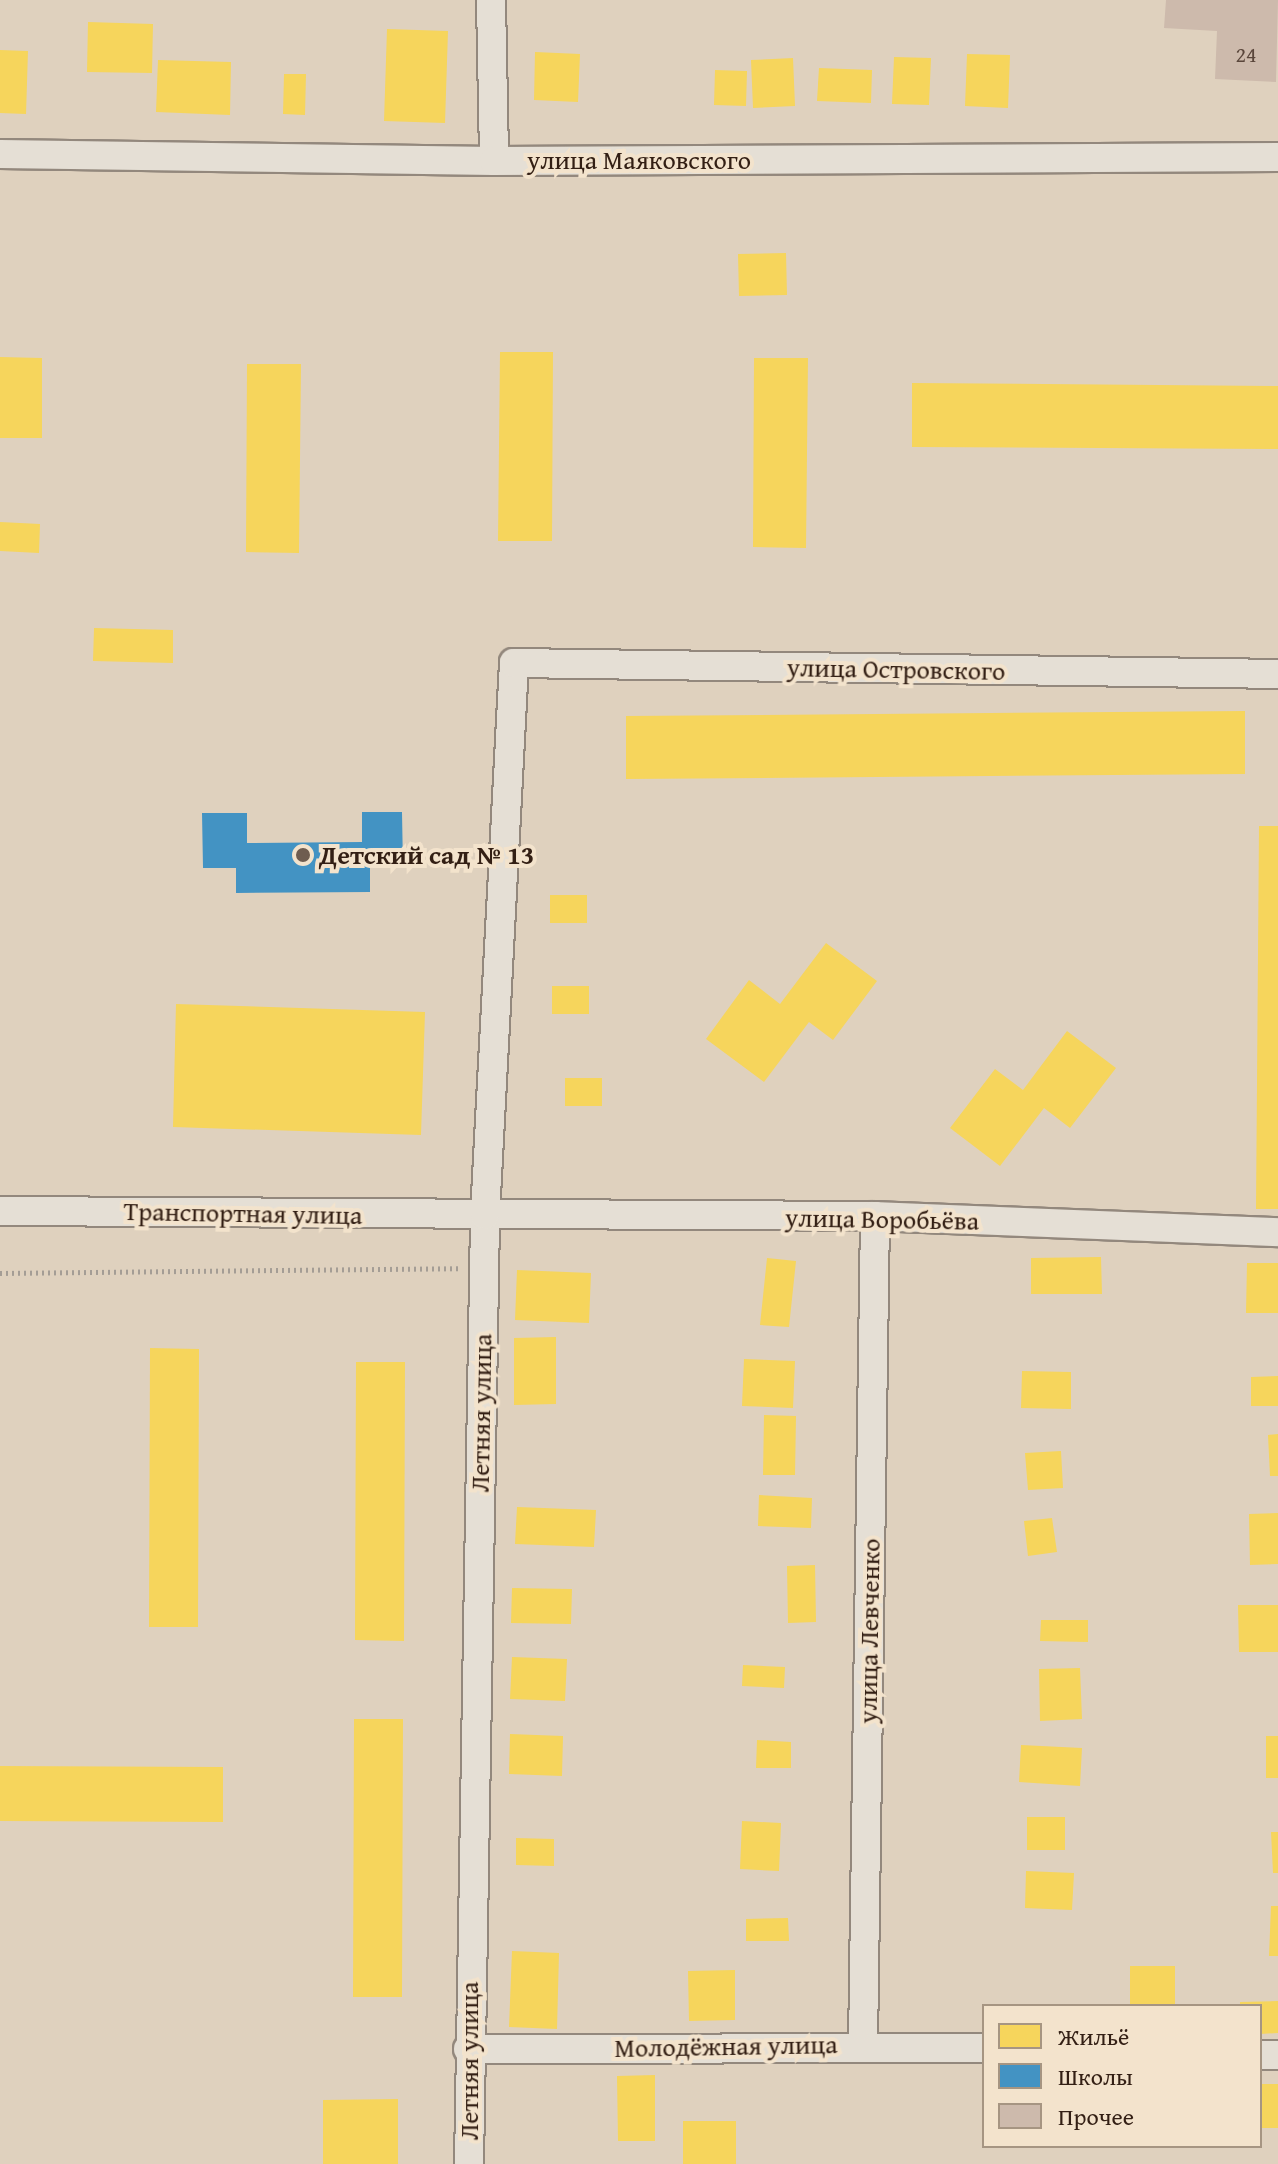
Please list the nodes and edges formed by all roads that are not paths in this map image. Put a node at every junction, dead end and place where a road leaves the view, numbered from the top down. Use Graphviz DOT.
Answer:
graph roads {
  1 [pos="491,0"];
  2 [pos="0,154"];
  3 [pos="1278,157"];
  4 [pos="494,161"];
  5 [pos="514,663"];
  6 [pos="1278,674"];
  7 [pos="0,1211"];
  8 [pos="485,1215"];
  9 [pos="875,1216"];
  10 [pos="1278,1232"];
  11 [pos="863,2045"];
  12 [pos="982,2048"];
  13 [pos="468,2049"];
  14 [pos="469,2164"];
  1 -- 4 [label="street"];
  2 -- 4 [label="street, улица Маяковского"];
  3 -- 4 [label="street, улица Маяковского"];
  5 -- 6 [label="street, улица Островского"];
  5 -- 8 [label="street, Летняя улица"];
  7 -- 8 [label="street, Транспортная улица"];
  8 -- 9 [label="street, улица Воробьёва"];
  8 -- 13 [label="street, Летняя улица"];
  9 -- 10 [label="street, улица Воробьёва"];
  9 -- 11 [label="street, улица Левченко"];
  11 -- 12 [label="street, Молодёжная улица"];
  11 -- 13 [label="street, Молодёжная улица"];
  13 -- 14 [label="street, Летняя улица"];
}
